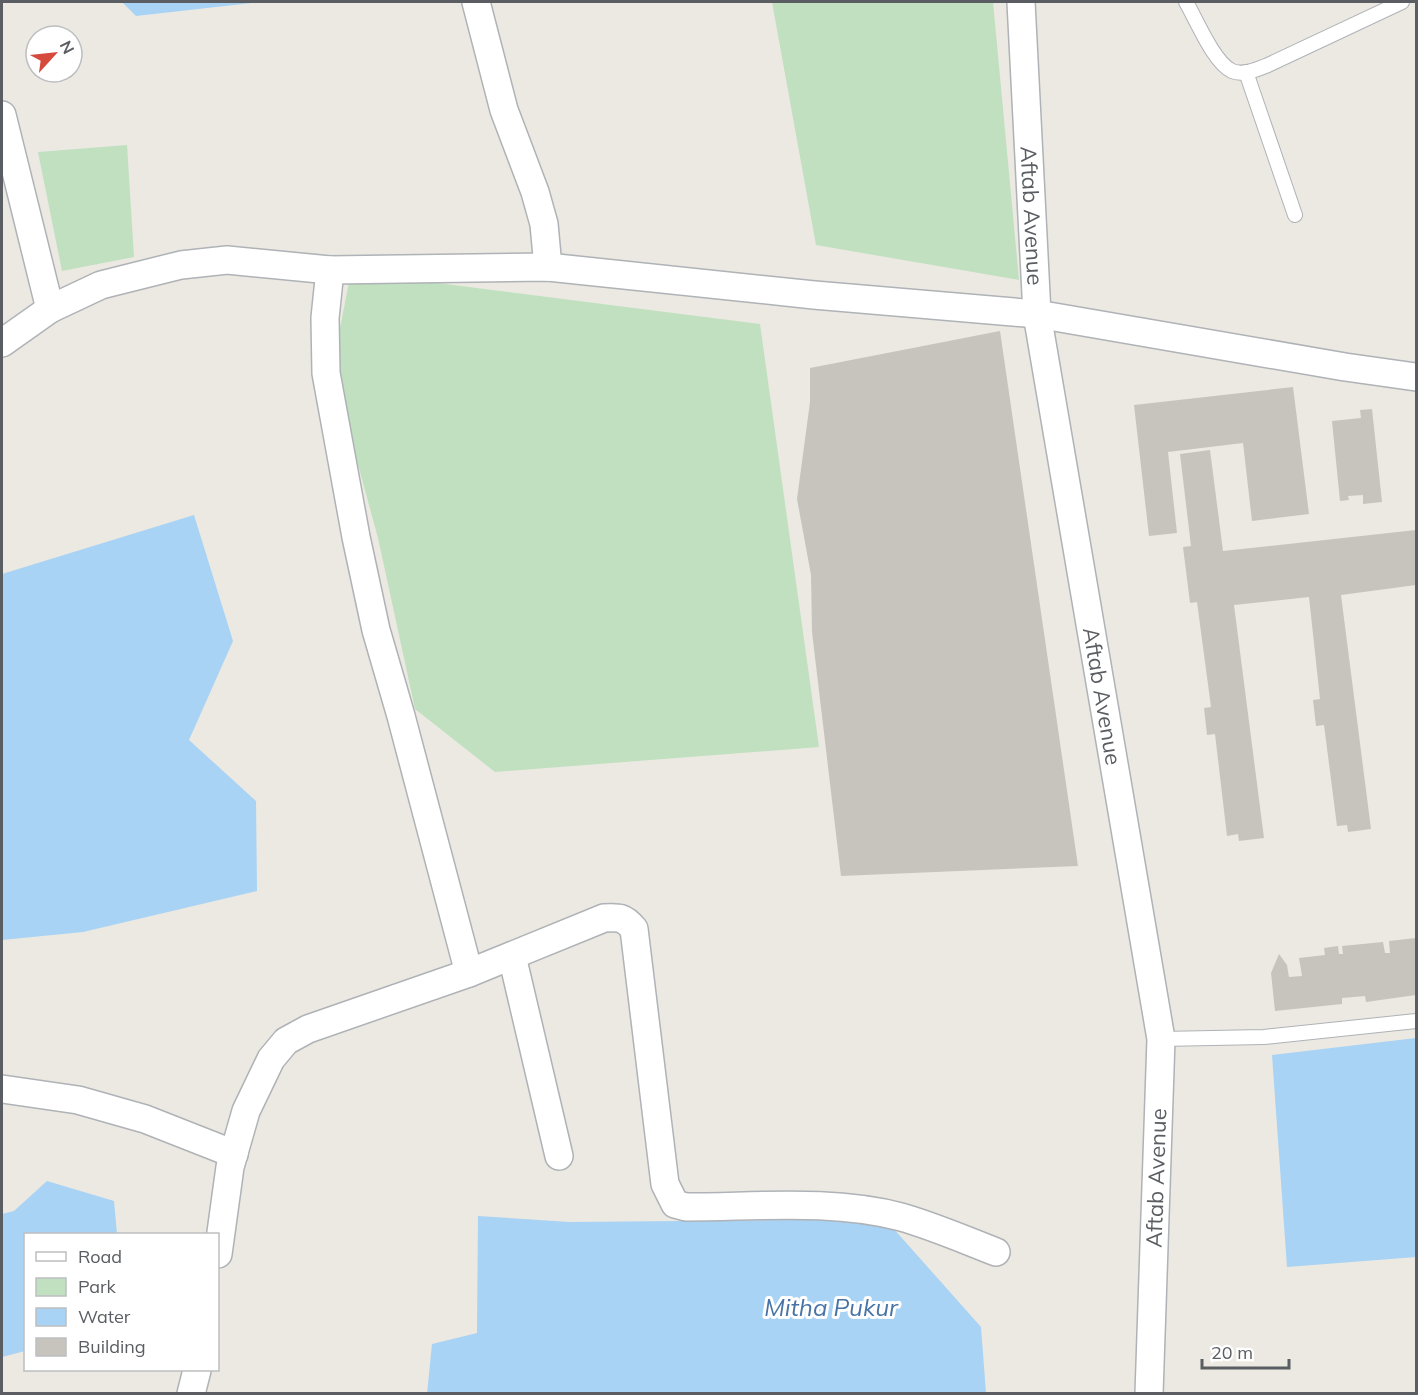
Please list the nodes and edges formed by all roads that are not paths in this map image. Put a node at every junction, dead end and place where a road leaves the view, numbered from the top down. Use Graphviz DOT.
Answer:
graph roads {
  1 [pos="476,2"];
  2 [pos="1021,2"];
  3 [pos="1186,2"];
  4 [pos="1402,2"];
  5 [pos="1246,72"];
  6 [pos="2,115"];
  7 [pos="1295,215"];
  8 [pos="548,267"];
  9 [pos="330,270"];
  10 [pos="50,309"];
  11 [pos="1037,314"];
  12 [pos="2,343"];
  13 [pos="1416,377"];
  14 [pos="512,956"];
  15 [pos="469,973"];
  16 [pos="1416,1021"];
  17 [pos="1161,1039"];
  18 [pos="2,1089"];
  19 [pos="234,1154"];
  20 [pos="559,1156"];
  21 [pos="219,1247"];
  22 [pos="996,1252"];
  23 [pos="197,1371"];
  24 [pos="191,1394"];
  25 [pos="1149,1394"];
  1 -- 8 [label="street"];
  2 -- 11 [label="street, Aftab Avenue"];
  3 -- 5 [label="lane"];
  4 -- 5 [label="lane"];
  5 -- 7 [label="lane"];
  6 -- 10 [label="street"];
  8 -- 9 [label="street"];
  8 -- 11 [label="street"];
  9 -- 10 [label="street"];
  9 -- 15 [label="street"];
  10 -- 12 [label="street"];
  11 -- 13 [label="street"];
  11 -- 17 [label="street, Aftab Avenue"];
  14 -- 15 [label="street"];
  14 -- 20 [label="street"];
  14 -- 22 [label="street"];
  15 -- 19 [label="street"];
  16 -- 17 [label="lane"];
  17 -- 25 [label="street, Aftab Avenue"];
  18 -- 19 [label="street"];
  19 -- 21 [label="street"];
  23 -- 24 [label="street"];
}
